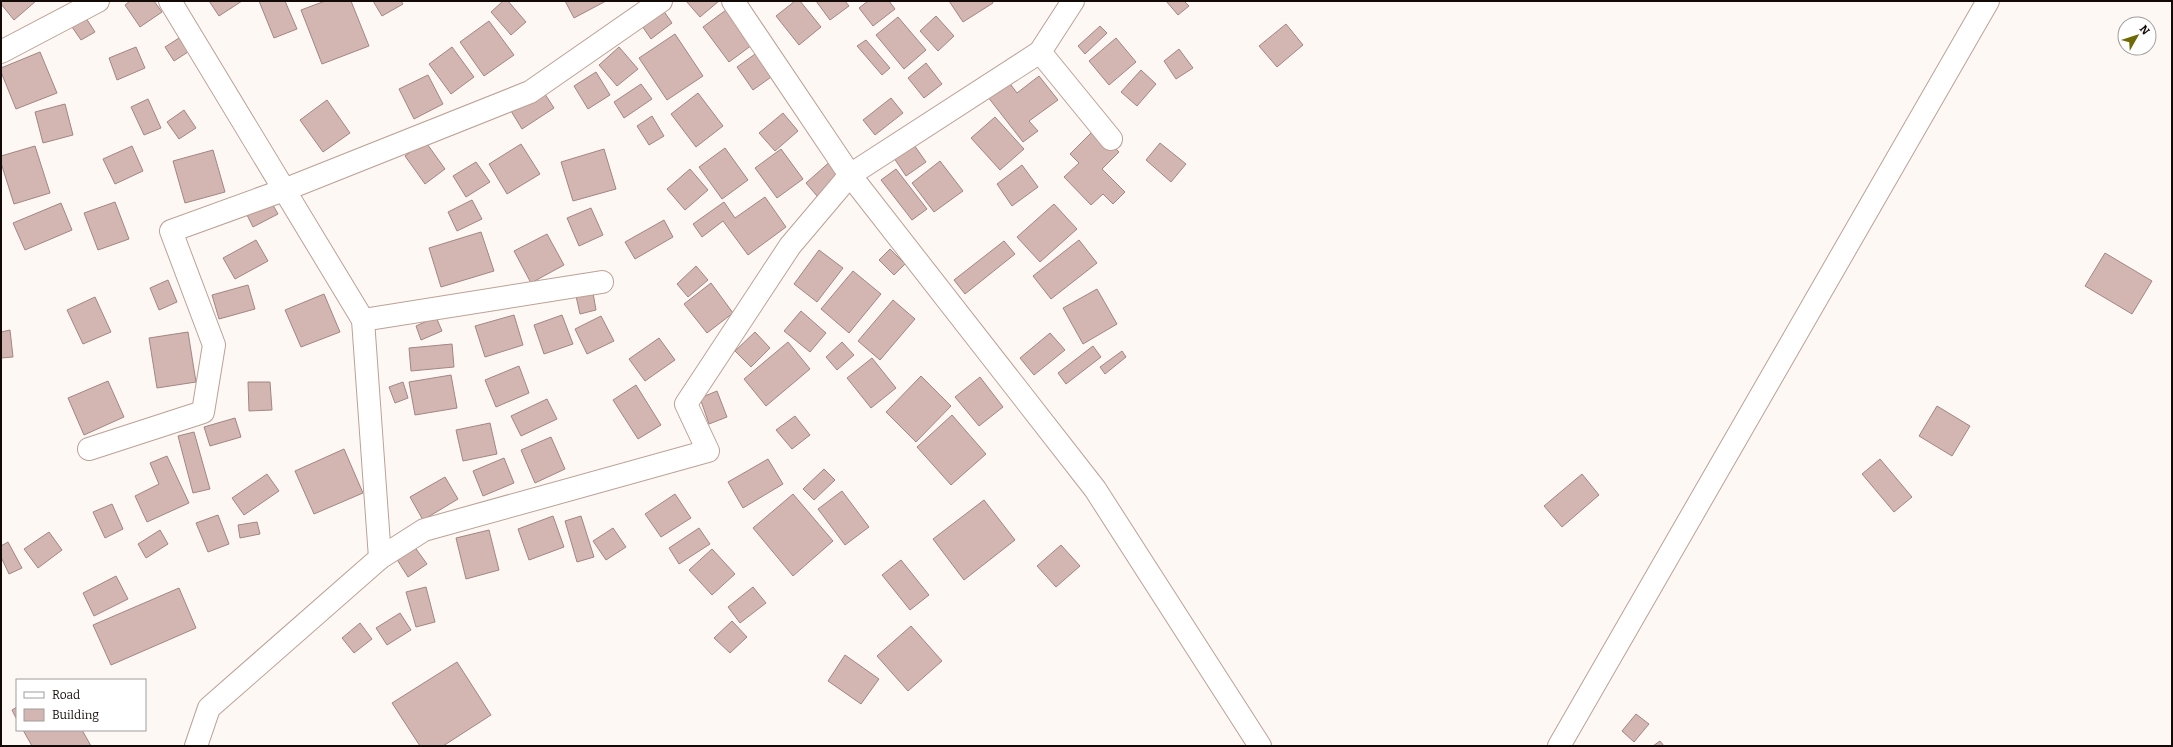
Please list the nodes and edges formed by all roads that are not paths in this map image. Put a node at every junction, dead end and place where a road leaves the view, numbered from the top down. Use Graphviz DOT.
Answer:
graph roads {
  1 [pos="98,1"];
  2 [pos="170,1"];
  3 [pos="661,1"];
  4 [pos="732,1"];
  5 [pos="1073,1"];
  6 [pos="1988,1"];
  7 [pos="1,52"];
  8 [pos="1040,52"];
  9 [pos="1112,139"];
  10 [pos="850,175"];
  11 [pos="284,190"];
  12 [pos="602,282"];
  13 [pos="363,320"];
  14 [pos="89,449"];
  15 [pos="380,558"];
  16 [pos="196,746"];
  17 [pos="1260,746"];
  18 [pos="1559,746"];
  1 -- 7 [label="street"];
  2 -- 11 [label="street"];
  3 -- 11 [label="street"];
  4 -- 10 [label="street"];
  5 -- 8 [label="street"];
  6 -- 18 [label="street"];
  8 -- 9 [label="street"];
  8 -- 10 [label="street"];
  10 -- 15 [label="street"];
  10 -- 17 [label="street"];
  11 -- 13 [label="street"];
  11 -- 14 [label="street"];
  12 -- 13 [label="street"];
  13 -- 15 [label="street"];
  15 -- 16 [label="street"];
}
